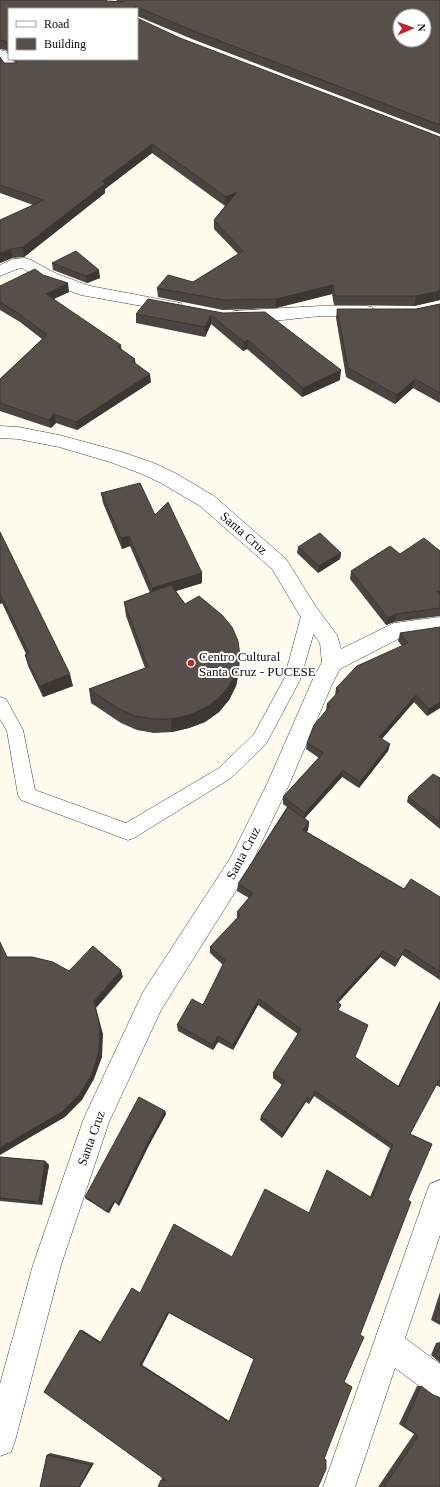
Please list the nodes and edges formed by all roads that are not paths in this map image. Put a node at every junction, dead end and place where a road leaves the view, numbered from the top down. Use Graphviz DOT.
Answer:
graph roads {
  1 [pos="0,54"];
  2 [pos="12,68"];
  3 [pos="0,271"];
  4 [pos="190,310"];
  5 [pos="383,312"];
  6 [pos="223,316"];
  7 [pos="0,432"];
  8 [pos="309,613"];
  9 [pos="440,625"];
  10 [pos="333,663"];
  11 [pos="0,704"];
  12 [pos="440,1194"];
  13 [pos="389,1344"];
  14 [pos="440,1382"];
  15 [pos="0,1442"];
  16 [pos="339,1487"];
  1 -- 2 [label="street"];
  3 -- 4 [label="street"];
  5 -- 6 [label="street"];
  7 -- 8 [label="street, Santa Cruz"];
  8 -- 10 [label="street, Santa Cruz"];
  8 -- 11 [label="lane"];
  9 -- 10 [label="street"];
  10 -- 15 [label="street, Santa Cruz"];
  12 -- 13 [label="street"];
  13 -- 14 [label="street"];
  13 -- 16 [label="street"];
}
